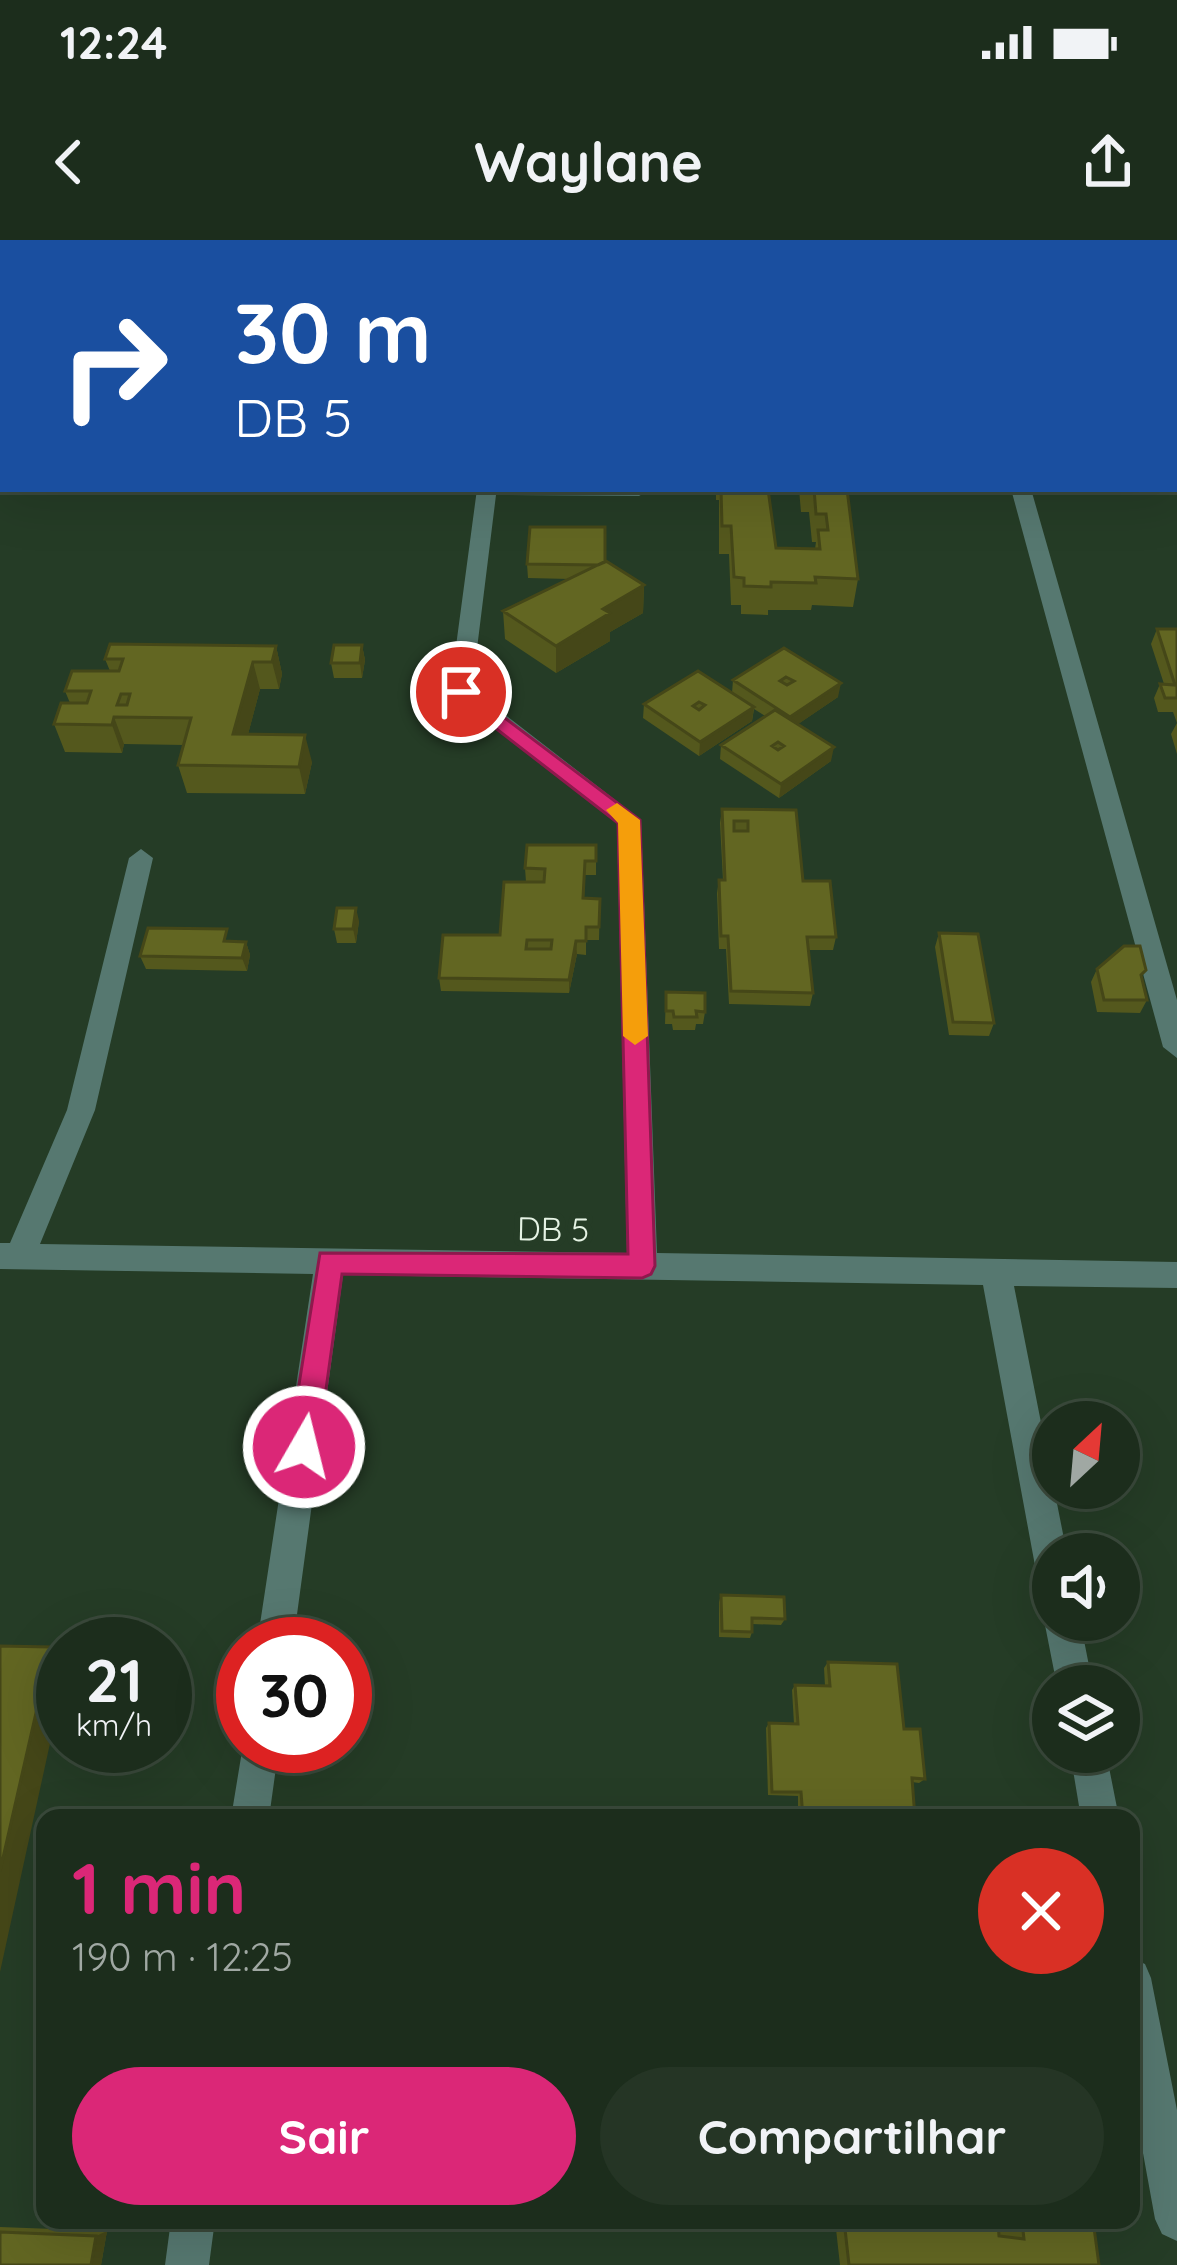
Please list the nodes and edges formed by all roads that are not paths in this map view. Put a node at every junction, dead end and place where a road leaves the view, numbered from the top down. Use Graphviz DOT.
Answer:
graph roads {
  1 [pos="487,492"];
  2 [pos="1022,492"];
  3 [pos="141,858"];
  4 [pos="1177,1047"];
  5 [pos="10,1256"];
  6 [pos="330,1262"];
  7 [pos="642,1266"];
  8 [pos="996,1272"];
  9 [pos="1177,1274"];
  10 [pos="1046,1533"];
  11 [pos="279,1617"];
  12 [pos="257,1773"];
  13 [pos="1092,1773"];
  14 [pos="251,1809"];
  15 [pos="1098,1809"];
  16 [pos="1140,2025"];
  17 [pos="1177,2219"];
  18 [pos="192,2229"];
  19 [pos="187,2265"];
  1 -- 7 [label="street"];
  2 -- 4 [label="street"];
  3 -- 5 [label="street"];
  5 -- 6 [label="street, DB 5"];
  6 -- 7 [label="street, DB 5"];
  6 -- 11 [label="street"];
  7 -- 8 [label="street, DB 5"];
  8 -- 9 [label="street, DB 5"];
  8 -- 10 [label="street"];
  12 -- 14 [label="street"];
  13 -- 15 [label="street"];
  16 -- 17 [label="street"];
  18 -- 19 [label="street"];
}
